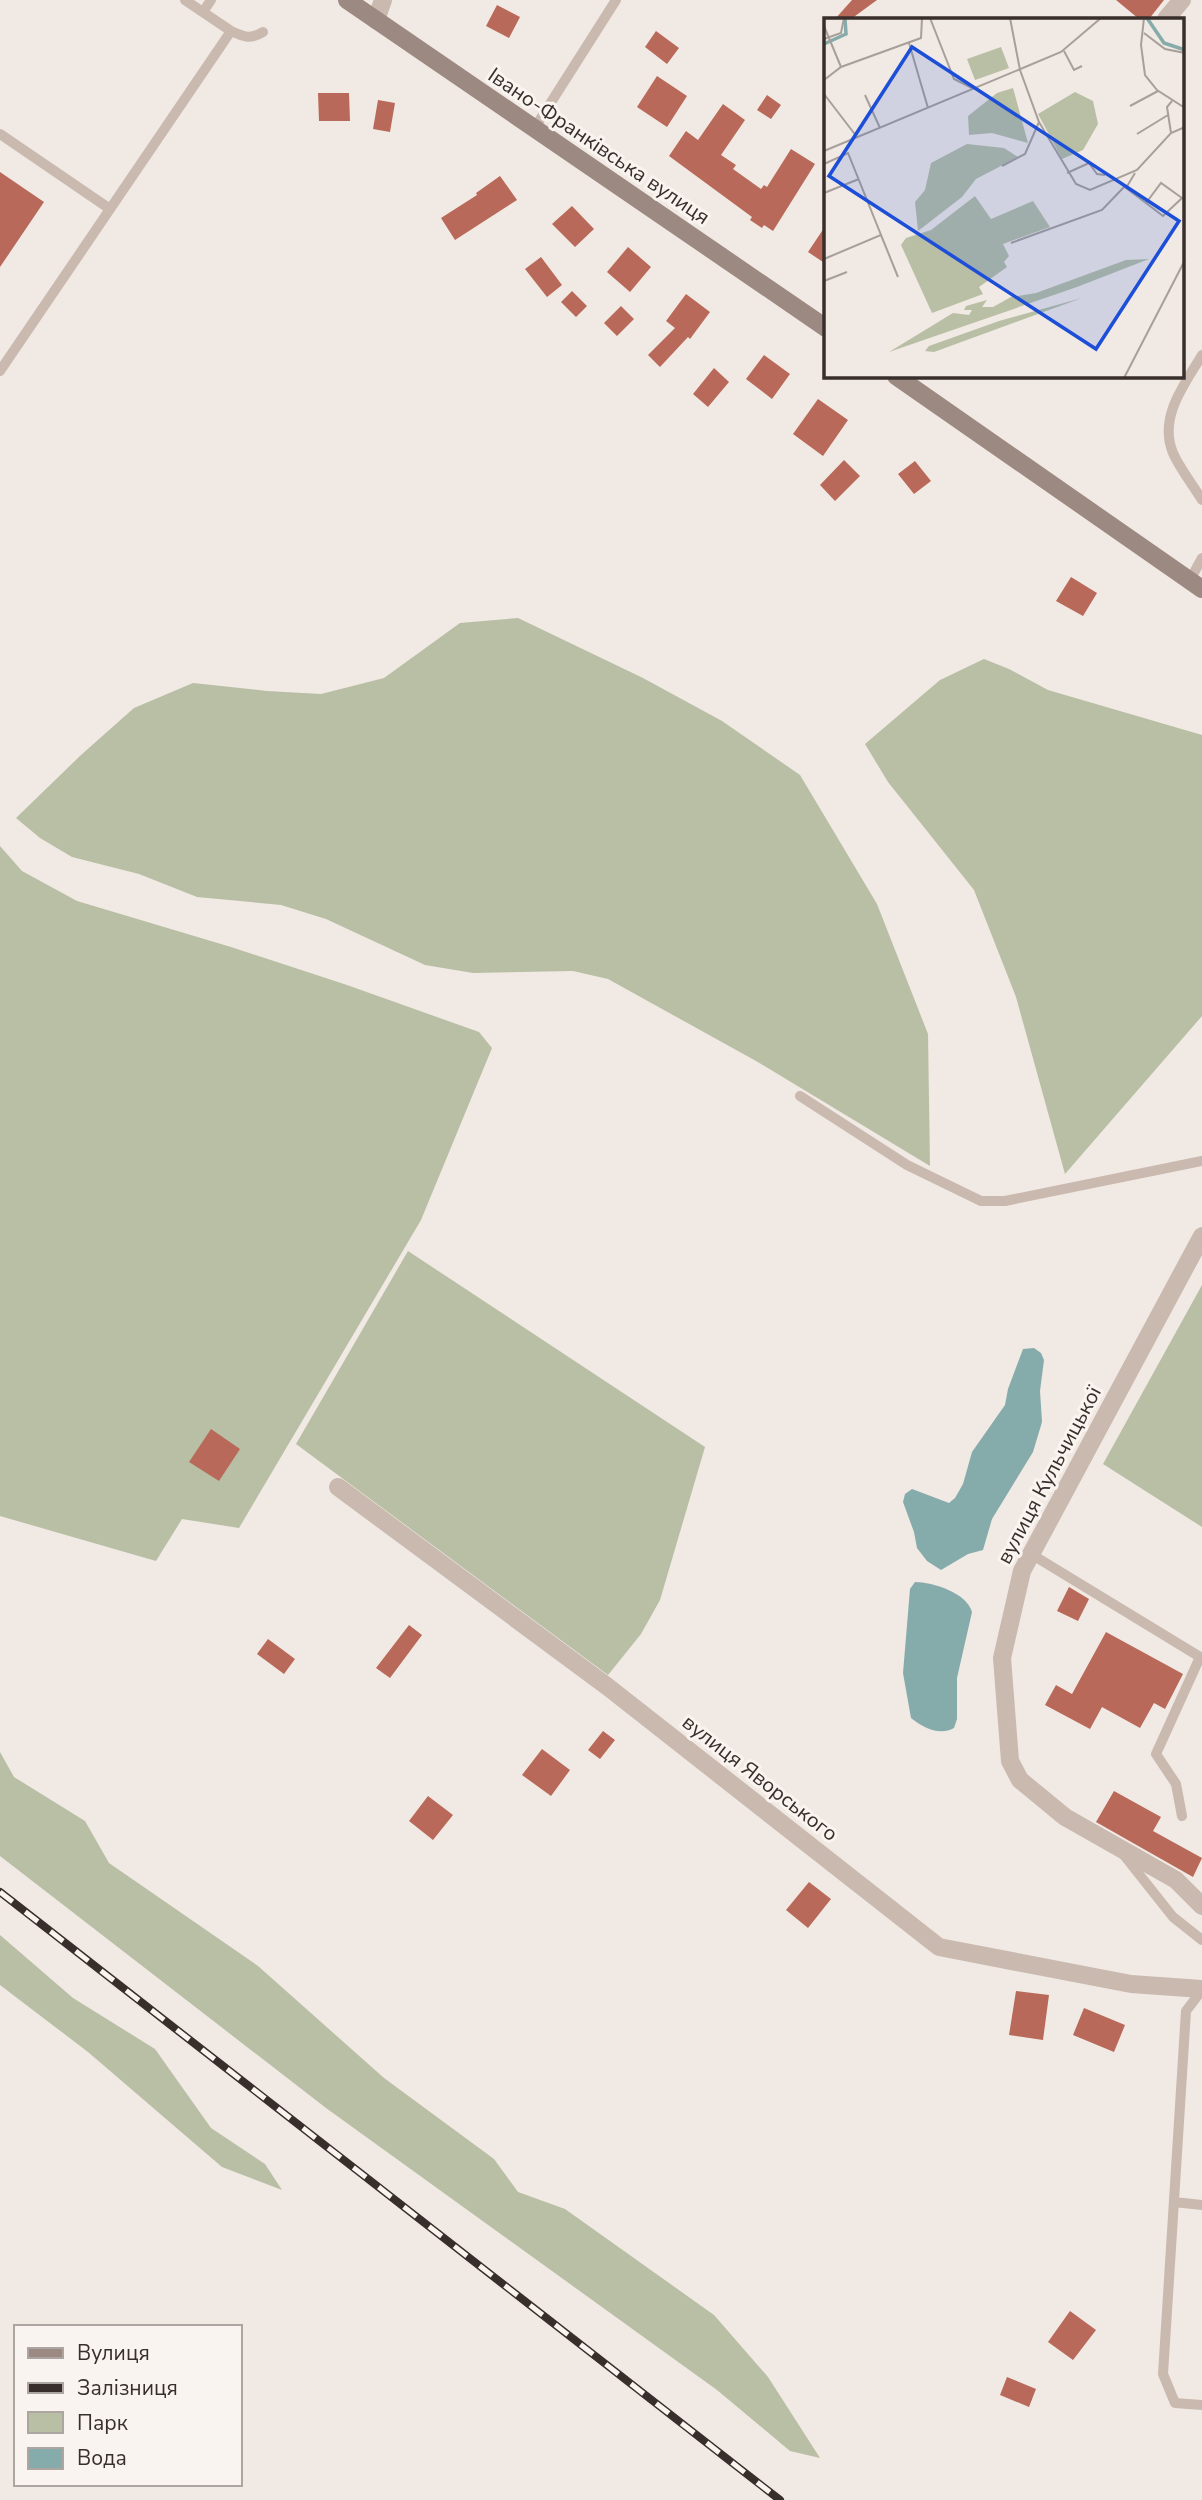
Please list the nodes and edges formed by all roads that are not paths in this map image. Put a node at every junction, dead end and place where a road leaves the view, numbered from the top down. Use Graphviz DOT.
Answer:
graph roads {
  1 [pos="185,0"];
  2 [pos="211,0"];
  3 [pos="347,0"];
  4 [pos="383,0"];
  5 [pos="616,0"];
  6 [pos="1182,0"];
  7 [pos="203,12"];
  8 [pos="1167,18"];
  9 [pos="376,20"];
  10 [pos="231,31"];
  11 [pos="263,32"];
  12 [pos="534,129"];
  13 [pos="0,134"];
  14 [pos="110,209"];
  15 [pos="824,327"];
  16 [pos="1202,355"];
  17 [pos="0,371"];
  18 [pos="899,378"];
  19 [pos="1202,500"];
  20 [pos="1202,558"];
  21 [pos="1196,585"];
  22 [pos="800,1096"];
  23 [pos="1202,1161"];
  24 [pos="1202,1236"];
  25 [pos="338,1487"];
  26 [pos="1031,1555"];
  27 [pos="1182,1816"];
  28 [pos="1117,1846"];
  29 [pos="1202,1906"];
  30 [pos="1202,1940"];
  31 [pos="1202,1989"];
  32 [pos="1174,2202"];
  33 [pos="1202,2205"];
  34 [pos="1202,2405"];
  1 -- 7 [label="lane"];
  2 -- 7 [label="lane"];
  3 -- 9 [label="main road, Івано-Франківська вулиця"];
  4 -- 9 [label="street"];
  5 -- 12 [label="lane"];
  6 -- 8 [label="street"];
  7 -- 10 [label="lane"];
  9 -- 12 [label="main road, Івано-Франківська вулиця"];
  10 -- 11 [label="lane"];
  10 -- 14 [label="lane"];
  12 -- 15 [label="main road, Івано-Франківська вулиця"];
  13 -- 14 [label="lane"];
  14 -- 17 [label="lane"];
  16 -- 19 [label="lane"];
  18 -- 21 [label="main road"];
  20 -- 21 [label="lane"];
  22 -- 23 [label="lane"];
  24 -- 26 [label="street, вулиця Кульчицької"];
  25 -- 31 [label="street, вулиця Яворського"];
  26 -- 27 [label="lane"];
  26 -- 28 [label="street, вулиця Кульчицької"];
  28 -- 29 [label="street, вулиця Кульчицької"];
  28 -- 30 [label="lane"];
  31 -- 32 [label="lane"];
  32 -- 33 [label="lane"];
  32 -- 34 [label="lane"];
}
